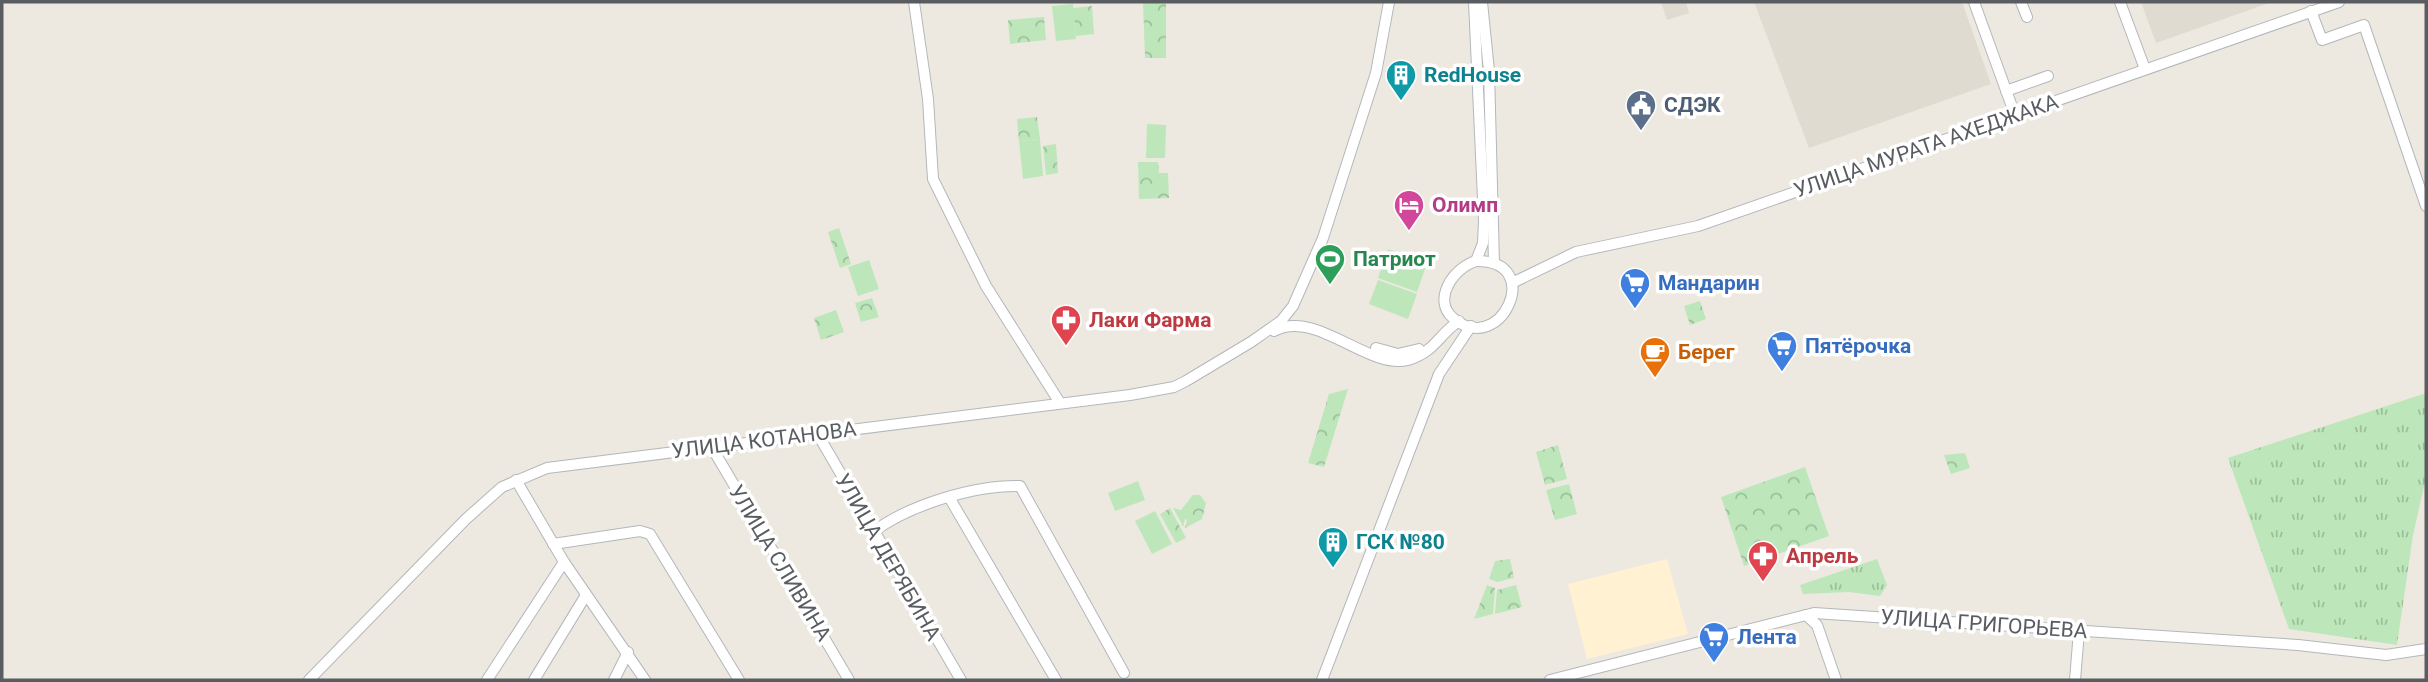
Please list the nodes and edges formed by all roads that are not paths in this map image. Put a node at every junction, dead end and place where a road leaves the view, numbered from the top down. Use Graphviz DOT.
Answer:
graph roads {
  1 [pos="914,2"];
  2 [pos="1389,2"];
  3 [pos="1474,2"];
  4 [pos="1482,2"];
  5 [pos="1974,2"];
  6 [pos="2021,2"];
  7 [pos="2120,2"];
  8 [pos="2339,2"];
  9 [pos="2311,11"];
  10 [pos="2027,17"];
  11 [pos="2144,69"];
  12 [pos="2048,76"];
  13 [pos="2006,91"];
  14 [pos="2014,115"];
  15 [pos="2426,206"];
  16 [pos="1476,261"];
  17 [pos="1494,263"];
  18 [pos="1512,283"];
  19 [pos="1293,306"];
  20 [pos="1448,312"];
  21 [pos="1295,320"];
  22 [pos="1281,321"];
  23 [pos="1459,321"];
  24 [pos="1471,326"];
  25 [pos="1431,349"];
  26 [pos="1446,362"];
  27 [pos="1214,366"];
  28 [pos="1059,403"];
  29 [pos="817,433"];
  30 [pos="711,446"];
  31 [pos="516,480"];
  32 [pos="949,497"];
  33 [pos="873,531"];
  34 [pos="553,544"];
  35 [pos="564,562"];
  36 [pos="586,595"];
  37 [pos="1806,615"];
  38 [pos="2079,631"];
  39 [pos="2426,649"];
  40 [pos="628,652"];
  41 [pos="1124,673"];
  42 [pos="309,680"];
  43 [pos="488,680"];
  44 [pos="534,680"];
  45 [pos="614,680"];
  46 [pos="645,680"];
  47 [pos="739,680"];
  48 [pos="849,680"];
  49 [pos="961,680"];
  50 [pos="1056,680"];
  51 [pos="1322,680"];
  52 [pos="1550,680"];
  53 [pos="1836,680"];
  54 [pos="2076,680"];
  1 -- 28 [label="street"];
  2 -- 19 [label="street"];
  3 -- 16 [label="street"];
  4 -- 17 [label="street"];
  5 -- 13 [label="street"];
  6 -- 10 [label="street"];
  7 -- 11 [label="street"];
  8 -- 9 [label="street, УЛИЦА МУРАТА АХЕДЖАКА"];
  9 -- 11 [label="street, УЛИЦА МУРАТА АХЕДЖАКА"];
  9 -- 15 [label="street"];
  11 -- 14 [label="street, УЛИЦА МУРАТА АХЕДЖАКА"];
  12 -- 13 [label="street"];
  13 -- 14 [label="street"];
  14 -- 18 [label="street, УЛИЦА МУРАТА АХЕДЖАКА"];
  16 -- 17 [label="street"];
  16 -- 20 [label="street"];
  17 -- 18 [label="street"];
  18 -- 24 [label="street"];
  19 -- 21 [label="street"];
  19 -- 22 [label="street"];
  20 -- 21 [label="street"];
  20 -- 23 [label="street"];
  21 -- 22 [label="street"];
  22 -- 27 [label="street, УЛИЦА КОТАНОВА"];
  23 -- 24 [label="street"];
  23 -- 25 [label="street"];
  24 -- 26 [label="street"];
  25 -- 26 [label="street"];
  25 -- 27 [label="street"];
  26 -- 51 [label="street"];
  27 -- 28 [label="street, УЛИЦА КОТАНОВА"];
  28 -- 29 [label="street, УЛИЦА КОТАНОВА"];
  29 -- 30 [label="street, УЛИЦА КОТАНОВА"];
  29 -- 33 [label="street, УЛИЦА ДЕРЯБИНА"];
  30 -- 31 [label="street, УЛИЦА КОТАНОВА"];
  30 -- 48 [label="street, УЛИЦА СЛИВИНА"];
  31 -- 34 [label="street"];
  31 -- 42 [label="street, УЛИЦА КОТАНОВА"];
  32 -- 33 [label="street"];
  32 -- 41 [label="street"];
  32 -- 50 [label="street"];
  33 -- 49 [label="street, УЛИЦА ДЕРЯБИНА"];
  34 -- 35 [label="street"];
  34 -- 47 [label="street"];
  35 -- 36 [label="street"];
  35 -- 43 [label="street"];
  36 -- 40 [label="street"];
  36 -- 44 [label="street"];
  37 -- 38 [label="street, УЛИЦА ГРИГОРЬЕВА"];
  37 -- 52 [label="street, УЛИЦА ГРИГОРЬЕВА"];
  37 -- 53 [label="street"];
  38 -- 39 [label="street, УЛИЦА ГРИГОРЬЕВА"];
  38 -- 54 [label="street"];
  40 -- 45 [label="street"];
  40 -- 46 [label="street"];
}
